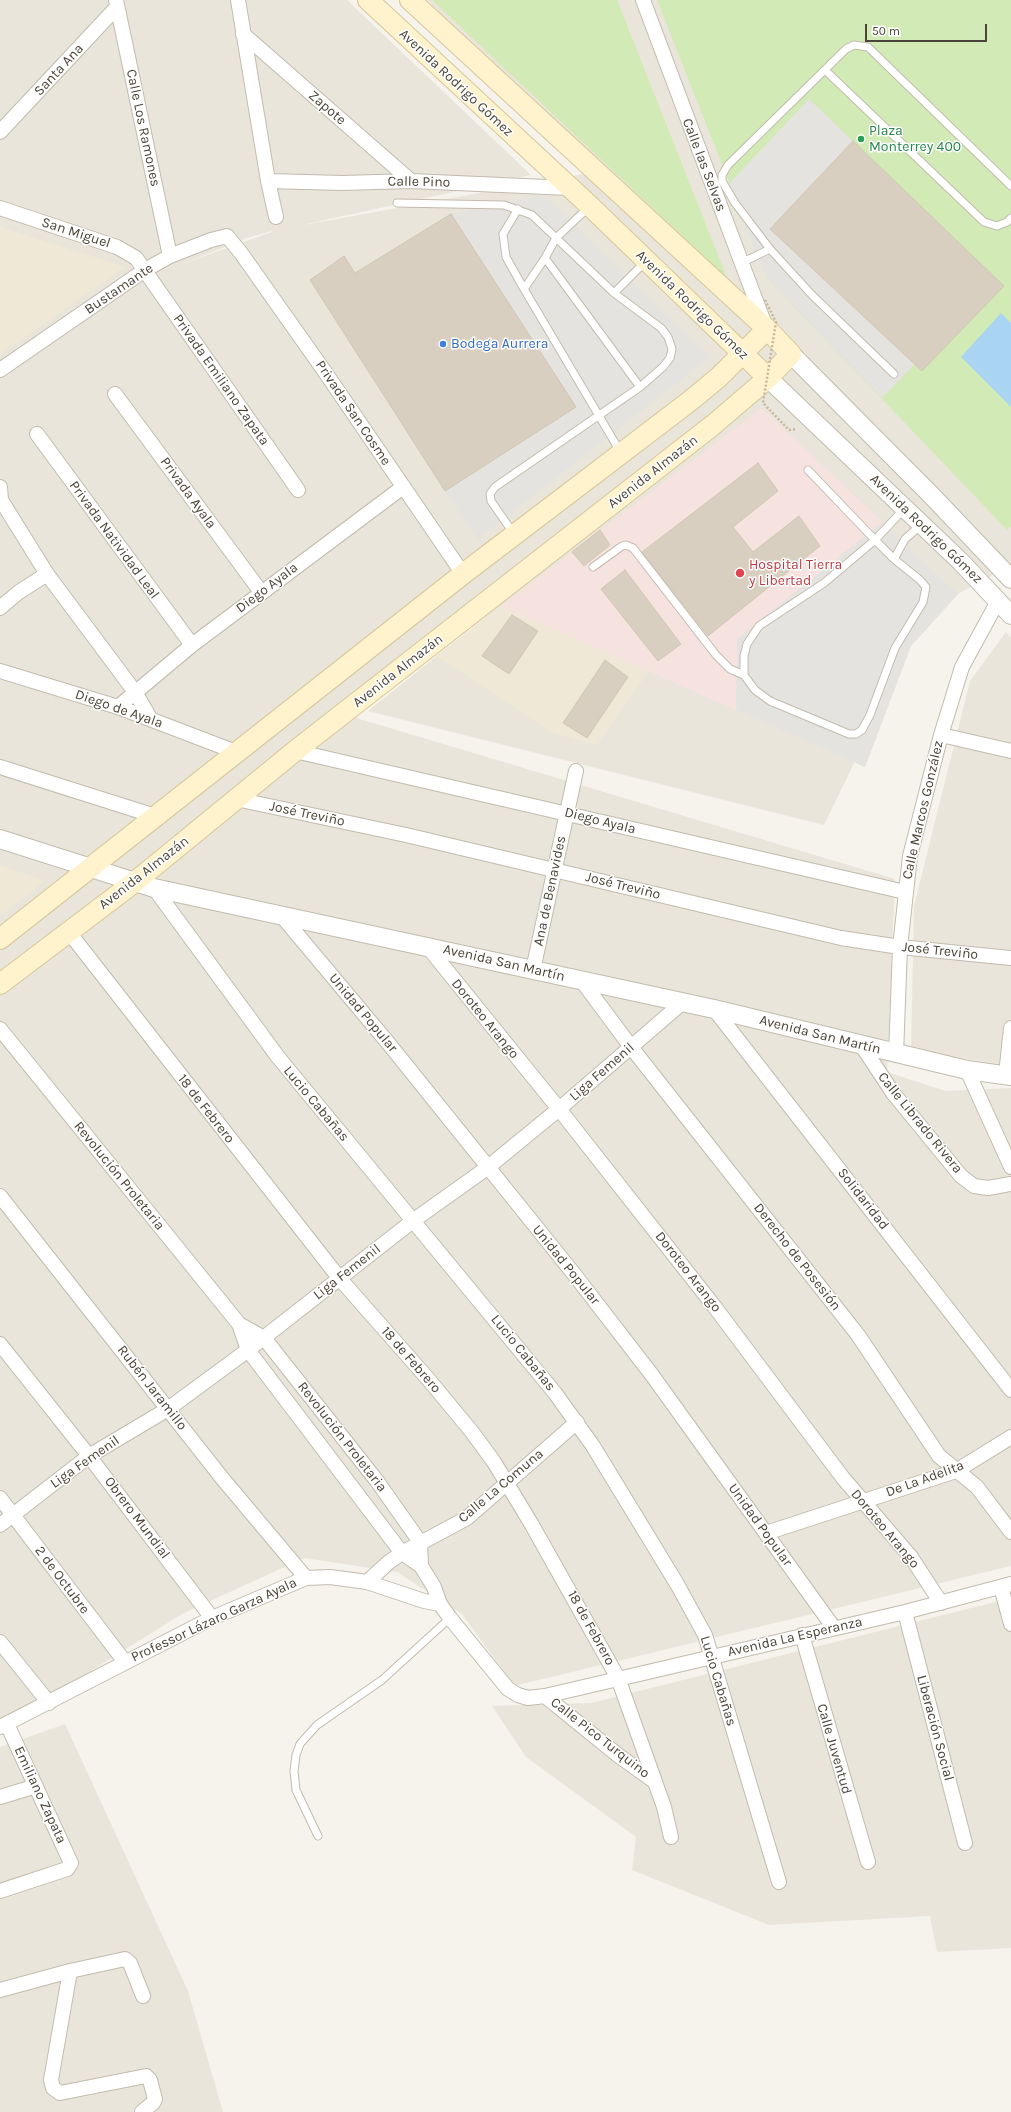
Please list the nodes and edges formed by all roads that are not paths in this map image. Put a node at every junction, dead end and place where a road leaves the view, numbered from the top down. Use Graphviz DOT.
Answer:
graph roads {
  1 [pos="238,0"];
  2 [pos="368,0"];
  3 [pos="410,0"];
  4 [pos="643,0"];
  5 [pos="116,4"];
  6 [pos="243,34"];
  7 [pos="825,70"];
  8 [pos="0,132"];
  9 [pos="716,179"];
  10 [pos="268,181"];
  11 [pos="411,181"];
  12 [pos="1011,186"];
  13 [pos="570,188"];
  14 [pos="398,203"];
  15 [pos="590,206"];
  16 [pos="0,208"];
  17 [pos="518,209"];
  18 [pos="276,217"];
  19 [pos="1011,218"];
  20 [pos="556,238"];
  21 [pos="770,249"];
  22 [pos="241,253"];
  23 [pos="170,256"];
  24 [pos="545,258"];
  25 [pos="647,261"];
  26 [pos="741,263"];
  27 [pos="145,270"];
  28 [pos="524,288"];
  29 [pos="614,293"];
  30 [pos="767,329"];
  31 [pos="743,354"];
  32 [pos="791,354"];
  33 [pos="0,370"];
  34 [pos="894,374"];
  35 [pos="768,378"];
  36 [pos="640,387"];
  37 [pos="115,394"];
  38 [pos="600,416"];
  39 [pos="37,434"];
  40 [pos="622,454"];
  41 [pos="808,470"];
  42 [pos="403,487"];
  43 [pos="298,490"];
  44 [pos="0,496"];
  45 [pos="904,508"];
  46 [pos="921,524"];
  47 [pos="515,536"];
  48 [pos="875,540"];
  49 [pos="894,559"];
  50 [pos="594,568"];
  51 [pos="47,574"];
  52 [pos="463,574"];
  53 [pos="1011,579"];
  54 [pos="261,592"];
  55 [pos="998,601"];
  56 [pos="0,608"];
  57 [pos="1011,615"];
  58 [pos="192,645"];
  59 [pos="0,671"];
  60 [pos="744,675"];
  61 [pos="134,692"];
  62 [pos="118,707"];
  63 [pos="150,718"];
  64 [pos="941,735"];
  65 [pos="295,751"];
  66 [pos="1011,751"];
  67 [pos="236,752"];
  68 [pos="0,767"];
  69 [pos="576,771"];
  70 [pos="236,799"];
  71 [pos="567,813"];
  72 [pos="155,816"];
  73 [pos="0,839"];
  74 [pos="91,867"];
  75 [pos="554,869"];
  76 [pos="136,881"];
  77 [pos="154,888"];
  78 [pos="905,892"];
  79 [pos="281,915"];
  80 [pos="68,931"];
  81 [pos="0,939"];
  82 [pos="427,946"];
  83 [pos="900,947"];
  84 [pos="1011,958"];
  85 [pos="533,970"];
  86 [pos="582,981"];
  87 [pos="0,984"];
  88 [pos="682,1003"];
  89 [pos="714,1009"];
  90 [pos="1011,1028"];
  91 [pos="0,1029"];
  92 [pos="862,1046"];
  93 [pos="631,1047"];
  94 [pos="896,1055"];
  95 [pos="967,1070"];
  96 [pos="1008,1076"];
  97 [pos="559,1109"];
  98 [pos="1010,1162"];
  99 [pos="487,1168"];
  100 [pos="1011,1184"];
  101 [pos="0,1196"];
  102 [pos="414,1220"];
  103 [pos="340,1278"];
  104 [pos="239,1324"];
  105 [pos="264,1338"];
  106 [pos="0,1344"];
  107 [pos="248,1350"];
  108 [pos="1011,1390"];
  109 [pos="168,1409"];
  110 [pos="577,1422"];
  111 [pos="1011,1437"];
  112 [pos="89,1456"];
  113 [pos="956,1471"];
  114 [pos="507,1483"];
  115 [pos="0,1498"];
  116 [pos="863,1502"];
  117 [pos="14,1515"];
  118 [pos="0,1525"];
  119 [pos="1011,1532"];
  120 [pos="766,1533"];
  121 [pos="420,1542"];
  122 [pos="402,1553"];
  123 [pos="421,1566"];
  124 [pos="306,1578"];
  125 [pos="367,1582"];
  126 [pos="1006,1585"];
  127 [pos="941,1603"];
  128 [pos="440,1604"];
  129 [pos="905,1612"];
  130 [pos="212,1618"];
  131 [pos="450,1618"];
  132 [pos="1011,1624"];
  133 [pos="834,1628"];
  134 [pos="802,1635"];
  135 [pos="0,1642"];
  136 [pos="712,1656"];
  137 [pos="124,1662"];
  138 [pos="618,1678"];
  139 [pos="508,1689"];
  140 [pos="545,1696"];
  141 [pos="49,1703"];
  142 [pos="4,1726"];
  143 [pos="654,1781"];
  144 [pos="36,1786"];
  145 [pos="0,1797"];
  146 [pos="318,1836"];
  147 [pos="672,1837"];
  148 [pos="965,1843"];
  149 [pos="868,1862"];
  150 [pos="779,1882"];
  151 [pos="0,1891"];
  152 [pos="70,1971"];
  153 [pos="0,1990"];
  154 [pos="143,1996"];
  155 [pos="142,2112"];
  1 -- 6 [label="street"];
  2 -- 13 [label="main road, Avenida Rodrigo Gómez"];
  3 -- 30 [label="main road, Avenida Rodrigo Gómez"];
  4 -- 9 [label="street, Calle las Selvas"];
  5 -- 8 [label="street, Santa Ana"];
  5 -- 23 [label="street, Calle Los Ramones"];
  6 -- 10 [label="street"];
  6 -- 11 [label="street, Zapote"];
  7 -- 9 [label="lane"];
  7 -- 12 [label="lane"];
  7 -- 19 [label="lane"];
  9 -- 21 [label="lane"];
  9 -- 26 [label="street, Calle las Selvas"];
  10 -- 11 [label="street, Calle Pino"];
  10 -- 18 [label="street"];
  11 -- 13 [label="street, Calle Pino"];
  13 -- 15 [label="main road, Avenida Rodrigo Gómez"];
  14 -- 17 [label="lane"];
  15 -- 20 [label="lane"];
  15 -- 25 [label="main road, Avenida Rodrigo Gómez"];
  16 -- 27 [label="street, San Miguel"];
  17 -- 20 [label="lane"];
  17 -- 28 [label="lane"];
  20 -- 24 [label="lane"];
  20 -- 29 [label="lane"];
  21 -- 26 [label="lane"];
  21 -- 34 [label="lane"];
  22 -- 23 [label="street, Bustamante"];
  22 -- 42 [label="street, Privada San Cosme"];
  23 -- 27 [label="street, Bustamante"];
  24 -- 28 [label="lane"];
  24 -- 36 [label="lane"];
  25 -- 29 [label="lane"];
  25 -- 31 [label="main road, Avenida Rodrigo Gómez"];
  26 -- 30 [label="street, Calle las Selvas"];
  27 -- 33 [label="street, Bustamante"];
  27 -- 43 [label="street, Privada Emiliano Zapata"];
  28 -- 38 [label="lane"];
  29 -- 36 [label="lane"];
  30 -- 31 [label="main road"];
  30 -- 32 [label="main road, Avenida Rodrigo Gómez"];
  31 -- 35 [label="main road, Avenida Rodrigo Gómez"];
  31 -- 40 [label="main road"];
  32 -- 35 [label="main road, Avenida Almazán"];
  32 -- 53 [label="street, Avenida Rodrigo Gómez"];
  35 -- 45 [label="street, Avenida Rodrigo Gómez"];
  35 -- 65 [label="main road, Avenida Almazán"];
  36 -- 38 [label="lane"];
  37 -- 54 [label="street, Privada Ayala"];
  38 -- 40 [label="lane"];
  38 -- 47 [label="lane"];
  39 -- 58 [label="street, Privada Natividad Leal"];
  40 -- 47 [label="main road"];
  41 -- 48 [label="lane"];
  42 -- 52 [label="street, Privada San Cosme"];
  42 -- 54 [label="street, Diego Ayala"];
  44 -- 51 [label="street"];
  45 -- 46 [label="street, Avenida Rodrigo Gómez"];
  45 -- 48 [label="lane"];
  46 -- 49 [label="lane"];
  46 -- 55 [label="street, Avenida Rodrigo Gómez"];
  47 -- 52 [label="main road"];
  48 -- 49 [label="lane"];
  48 -- 60 [label="lane"];
  49 -- 60 [label="lane"];
  50 -- 60 [label="lane"];
  51 -- 56 [label="street"];
  51 -- 61 [label="street"];
  52 -- 67 [label="main road"];
  54 -- 58 [label="street, Diego Ayala"];
  55 -- 57 [label="street, Avenida Rodrigo Gómez"];
  55 -- 64 [label="street, Calle Marcos González"];
  58 -- 61 [label="street, Diego Ayala"];
  59 -- 62 [label="street, Diego de Ayala"];
  61 -- 62 [label="street, Diego Ayala"];
  61 -- 63 [label="street"];
  62 -- 63 [label="street, Diego de Ayala"];
  63 -- 67 [label="street, Diego de Ayala"];
  64 -- 66 [label="street"];
  64 -- 78 [label="street, Calle Marcos González"];
  65 -- 70 [label="main road, Avenida Almazán"];
  65 -- 71 [label="street, Diego Ayala"];
  67 -- 72 [label="main road"];
  68 -- 72 [label="street"];
  69 -- 71 [label="street, Ana de Benavides"];
  70 -- 75 [label="street, José Treviño"];
  70 -- 76 [label="main road, Avenida Almazán"];
  71 -- 75 [label="street, Ana de Benavides"];
  71 -- 78 [label="street, Diego Ayala"];
  72 -- 74 [label="main road"];
  73 -- 74 [label="street, Avenida San Martín"];
  74 -- 76 [label="street, Avenida San Martín"];
  74 -- 81 [label="main road"];
  75 -- 83 [label="street, José Treviño"];
  75 -- 85 [label="street, Ana de Benavides"];
  76 -- 77 [label="street, Avenida San Martín"];
  76 -- 80 [label="main road, Avenida Almazán"];
  77 -- 79 [label="street, Avenida San Martín"];
  77 -- 102 [label="street, Lucio Cabañas"];
  78 -- 83 [label="street, Calle Marcos González"];
  79 -- 82 [label="street, Avenida San Martín"];
  79 -- 99 [label="street, Unidad Popular"];
  80 -- 87 [label="main road, Avenida Almazán"];
  80 -- 103 [label="street, 18 de Febrero"];
  82 -- 85 [label="street, Avenida San Martín"];
  82 -- 97 [label="street, Doroteo Arango"];
  83 -- 84 [label="street, José Treviño"];
  83 -- 94 [label="street, Calle Marcos González"];
  85 -- 86 [label="street, Avenida San Martín"];
  86 -- 88 [label="street, Avenida San Martín"];
  86 -- 93 [label="street, Derecho de Posesión"];
  88 -- 89 [label="street, Avenida San Martín"];
  88 -- 93 [label="street, Liga Femenil"];
  89 -- 92 [label="street, Avenida San Martín"];
  89 -- 108 [label="street, Solidaridad"];
  90 -- 96 [label="street"];
  91 -- 104 [label="street, Revolución Proletaria"];
  92 -- 94 [label="street, Avenida San Martín"];
  92 -- 100 [label="street, Calle Librado Rivera"];
  93 -- 97 [label="street, Liga Femenil"];
  93 -- 113 [label="street, Derecho de Posesión"];
  94 -- 95 [label="street, Avenida San Martín"];
  95 -- 96 [label="street, Avenida San Martín"];
  95 -- 98 [label="street"];
  97 -- 99 [label="street, Liga Femenil"];
  97 -- 116 [label="street, Doroteo Arango"];
  99 -- 102 [label="street, Liga Femenil"];
  99 -- 120 [label="street, Unidad Popular"];
  101 -- 109 [label="street, Rubén Jaramillo"];
  102 -- 103 [label="street, Liga Femenil"];
  102 -- 110 [label="street, Lucio Cabañas"];
  103 -- 105 [label="street, Liga Femenil"];
  103 -- 114 [label="street, 18 de Febrero"];
  104 -- 105 [label="street, Revolución Proletaria"];
  104 -- 107 [label="street, Revolución Proletaria"];
  105 -- 107 [label="street, Liga Femenil"];
  105 -- 121 [label="street, Revolución Proletaria"];
  106 -- 112 [label="street, Obrero Mundial"];
  107 -- 109 [label="street, Liga Femenil"];
  107 -- 122 [label="street, Revolución Proletaria"];
  109 -- 112 [label="street, Liga Femenil"];
  109 -- 124 [label="street, Rubén Jaramillo"];
  110 -- 114 [label="street, Calle La Comuna"];
  110 -- 136 [label="street, Lucio Cabañas"];
  111 -- 113 [label="street, De La Adelita"];
  112 -- 117 [label="street, Liga Femenil"];
  112 -- 130 [label="street, Obrero Mundial"];
  113 -- 116 [label="street, De La Adelita"];
  113 -- 119 [label="street, Derecho de Posesión"];
  114 -- 121 [label="street, Calle La Comuna"];
  114 -- 138 [label="street, 18 de Febrero"];
  115 -- 117 [label="street, 2 de Octubre"];
  116 -- 120 [label="street, De La Adelita"];
  116 -- 127 [label="street, Doroteo Arango"];
  117 -- 118 [label="street, Liga Femenil"];
  117 -- 137 [label="street, 2 de Octubre"];
  120 -- 133 [label="street, Unidad Popular"];
  121 -- 122 [label="street, Calle La Comuna"];
  121 -- 123 [label="street, Revolución Proletaria"];
  122 -- 123 [label="street, Revolución Proletaria"];
  122 -- 125 [label="street, Calle La Comuna"];
  123 -- 128 [label="street, Revolución Proletaria"];
  124 -- 125 [label="street, Professor Lázaro Garza Ayala"];
  124 -- 130 [label="street, Professor Lázaro Garza Ayala"];
  125 -- 128 [label="street, Professor Lázaro Garza Ayala"];
  126 -- 127 [label="street, Avenida La Esperanza"];
  126 -- 132 [label="street"];
  127 -- 129 [label="street, Avenida La Esperanza"];
  128 -- 131 [label="street, Revolución Proletaria"];
  129 -- 133 [label="street, Avenida La Esperanza"];
  129 -- 148 [label="street, Liberación Social"];
  130 -- 137 [label="street, Professor Lázaro Garza Ayala"];
  131 -- 139 [label="street, Revolución Proletaria"];
  131 -- 146 [label="lane"];
  133 -- 134 [label="street, Avenida La Esperanza"];
  134 -- 136 [label="street, Avenida La Esperanza"];
  134 -- 149 [label="street, Calle Juventud"];
  135 -- 141 [label="street"];
  136 -- 138 [label="street, Avenida La Esperanza"];
  136 -- 150 [label="street, Lucio Cabañas"];
  137 -- 141 [label="street, Professor Lázaro Garza Ayala"];
  138 -- 140 [label="street, Avenida La Esperanza"];
  138 -- 143 [label="street, 18 de Febrero"];
  139 -- 140 [label="street, Avenida La Esperanza"];
  140 -- 143 [label="street, Calle Pico Turquino"];
  141 -- 142 [label="street, Professor Lázaro Garza Ayala"];
  142 -- 144 [label="street, Emiliano Zapata"];
  143 -- 147 [label="street, 18 de Febrero"];
  144 -- 145 [label="street"];
  144 -- 151 [label="street, Emiliano Zapata"];
  152 -- 153 [label="street"];
  152 -- 154 [label="street"];
  152 -- 155 [label="street"];
}
